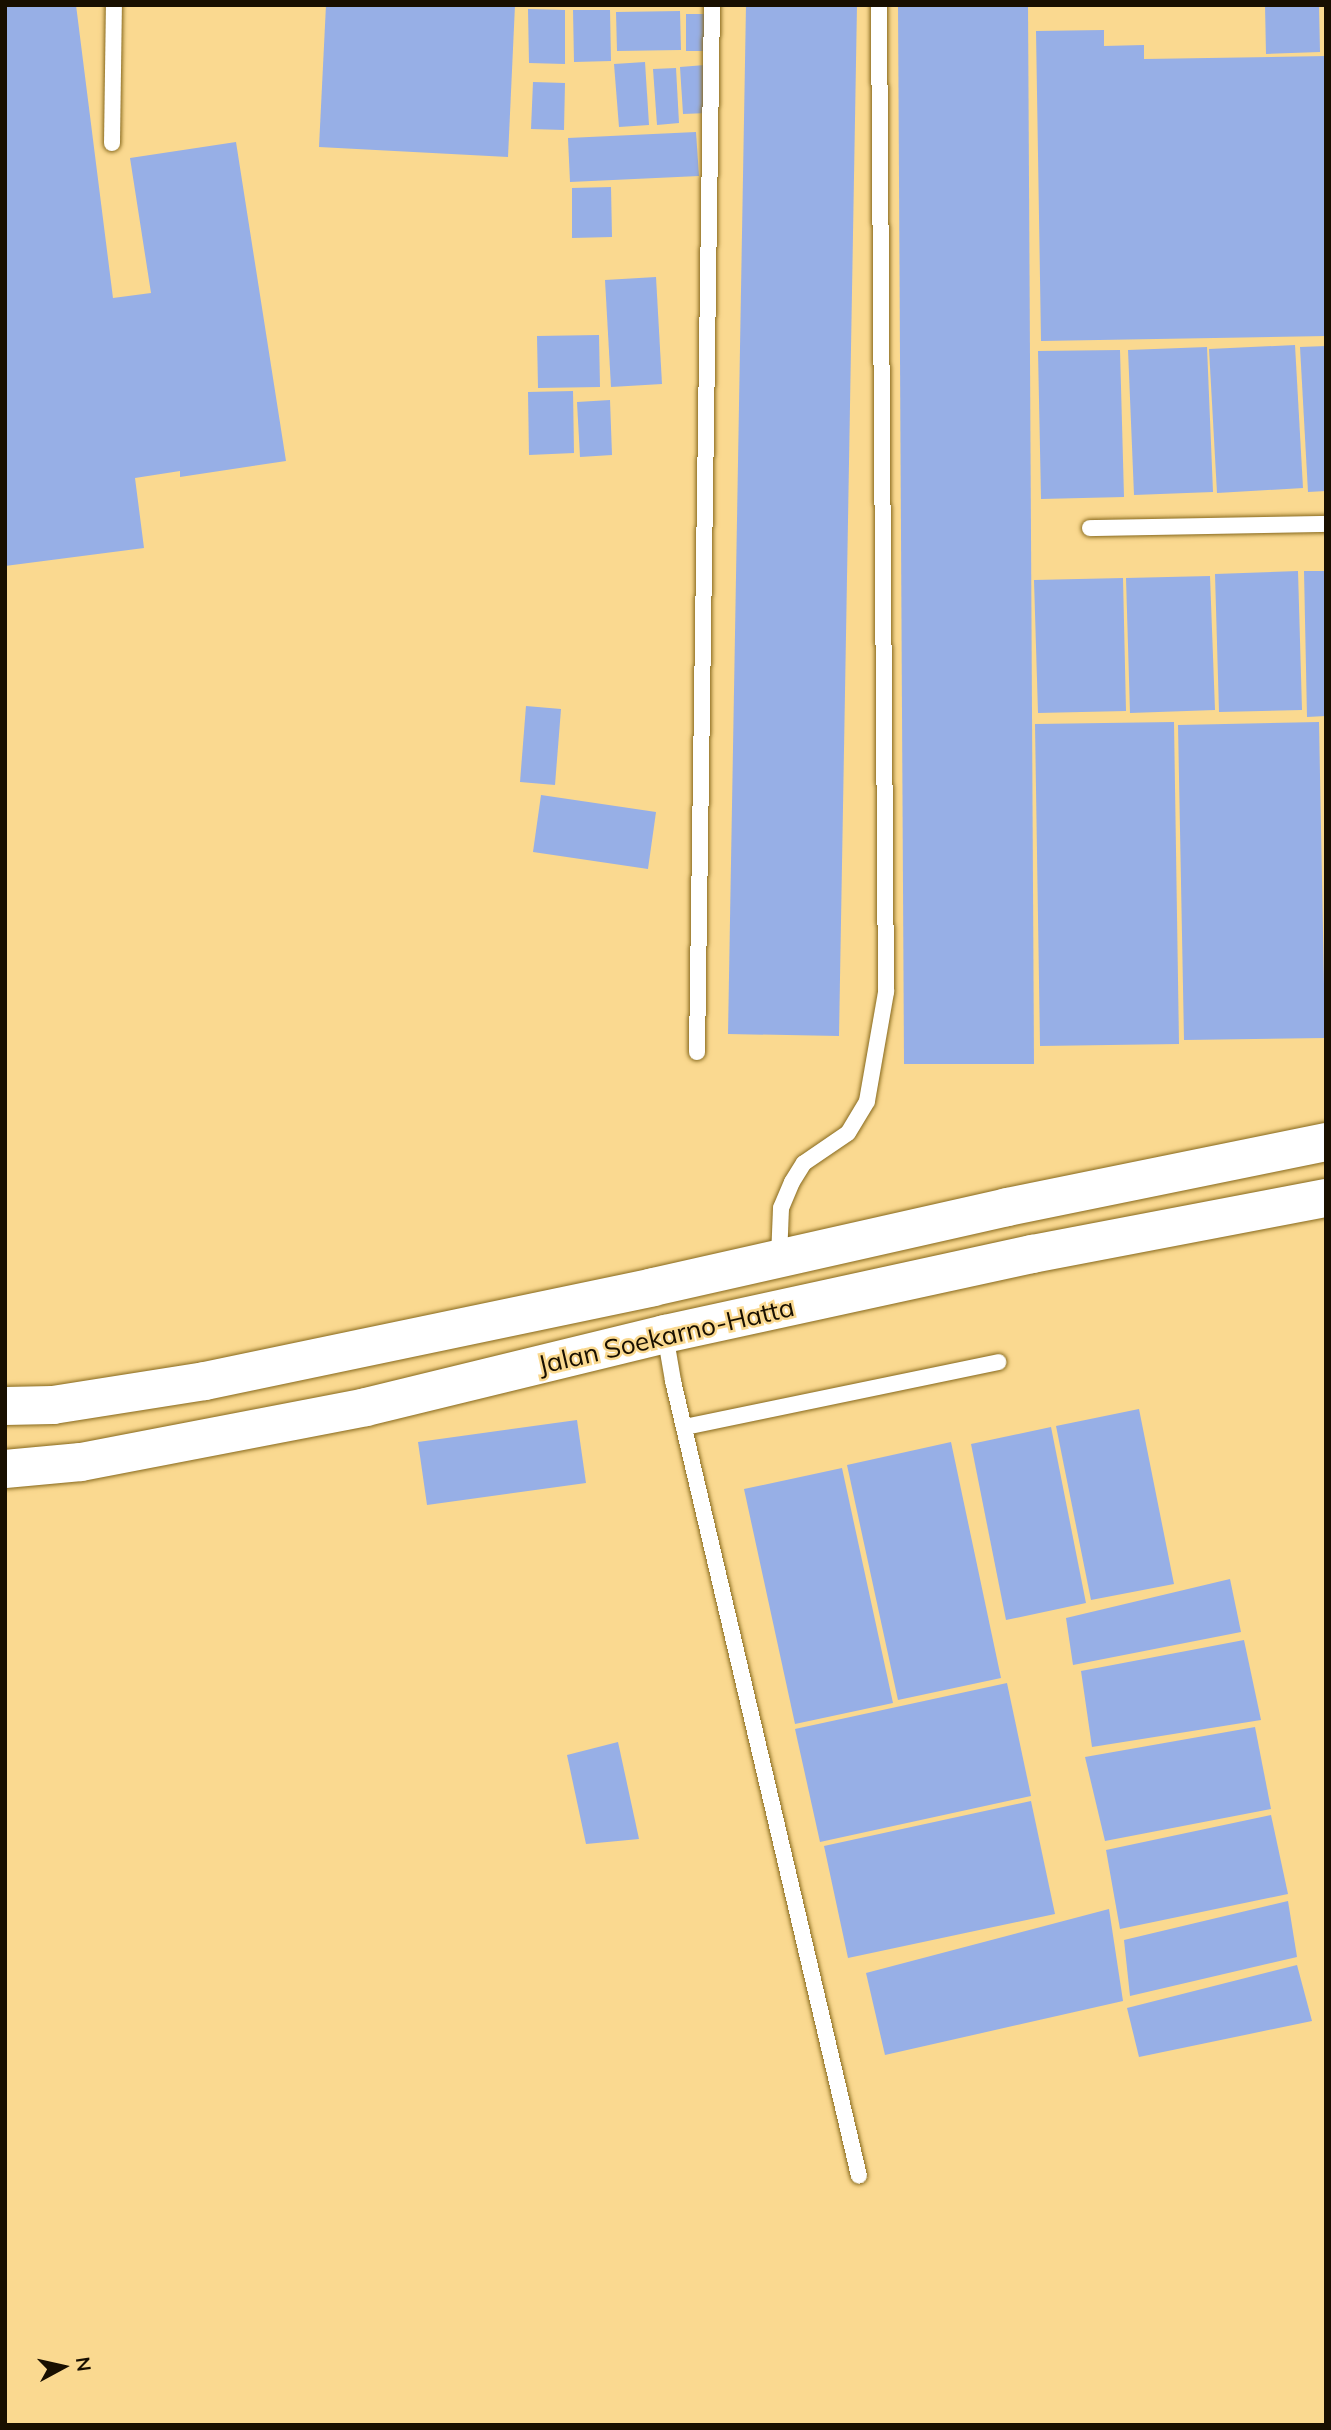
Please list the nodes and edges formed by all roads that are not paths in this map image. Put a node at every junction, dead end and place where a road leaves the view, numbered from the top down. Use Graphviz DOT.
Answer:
graph roads {
  1 [pos="114,5"];
  2 [pos="712,5"];
  3 [pos="879,5"];
  4 [pos="112,144"];
  5 [pos="1326,524"];
  6 [pos="1090,528"];
  7 [pos="698,1052"];
  8 [pos="1326,1142"];
  9 [pos="1326,1198"];
  10 [pos="779,1258"];
  11 [pos="665,1334"];
  12 [pos="998,1362"];
  13 [pos="5,1406"];
  14 [pos="685,1427"];
  15 [pos="5,1469"];
  16 [pos="859,2176"];
  1 -- 4 [label="lane"];
  2 -- 7 [label="lane"];
  3 -- 10 [label="lane"];
  5 -- 6 [label="lane"];
  8 -- 10 [label="main road, Jalan Soekarno-Hatta"];
  9 -- 11 [label="main road, Jalan Soekarno-Hatta"];
  10 -- 13 [label="main road, Jalan Soekarno-Hatta"];
  11 -- 14 [label="lane"];
  11 -- 15 [label="main road, Jalan Soekarno-Hatta"];
  12 -- 14 [label="lane"];
  14 -- 16 [label="lane"];
}
